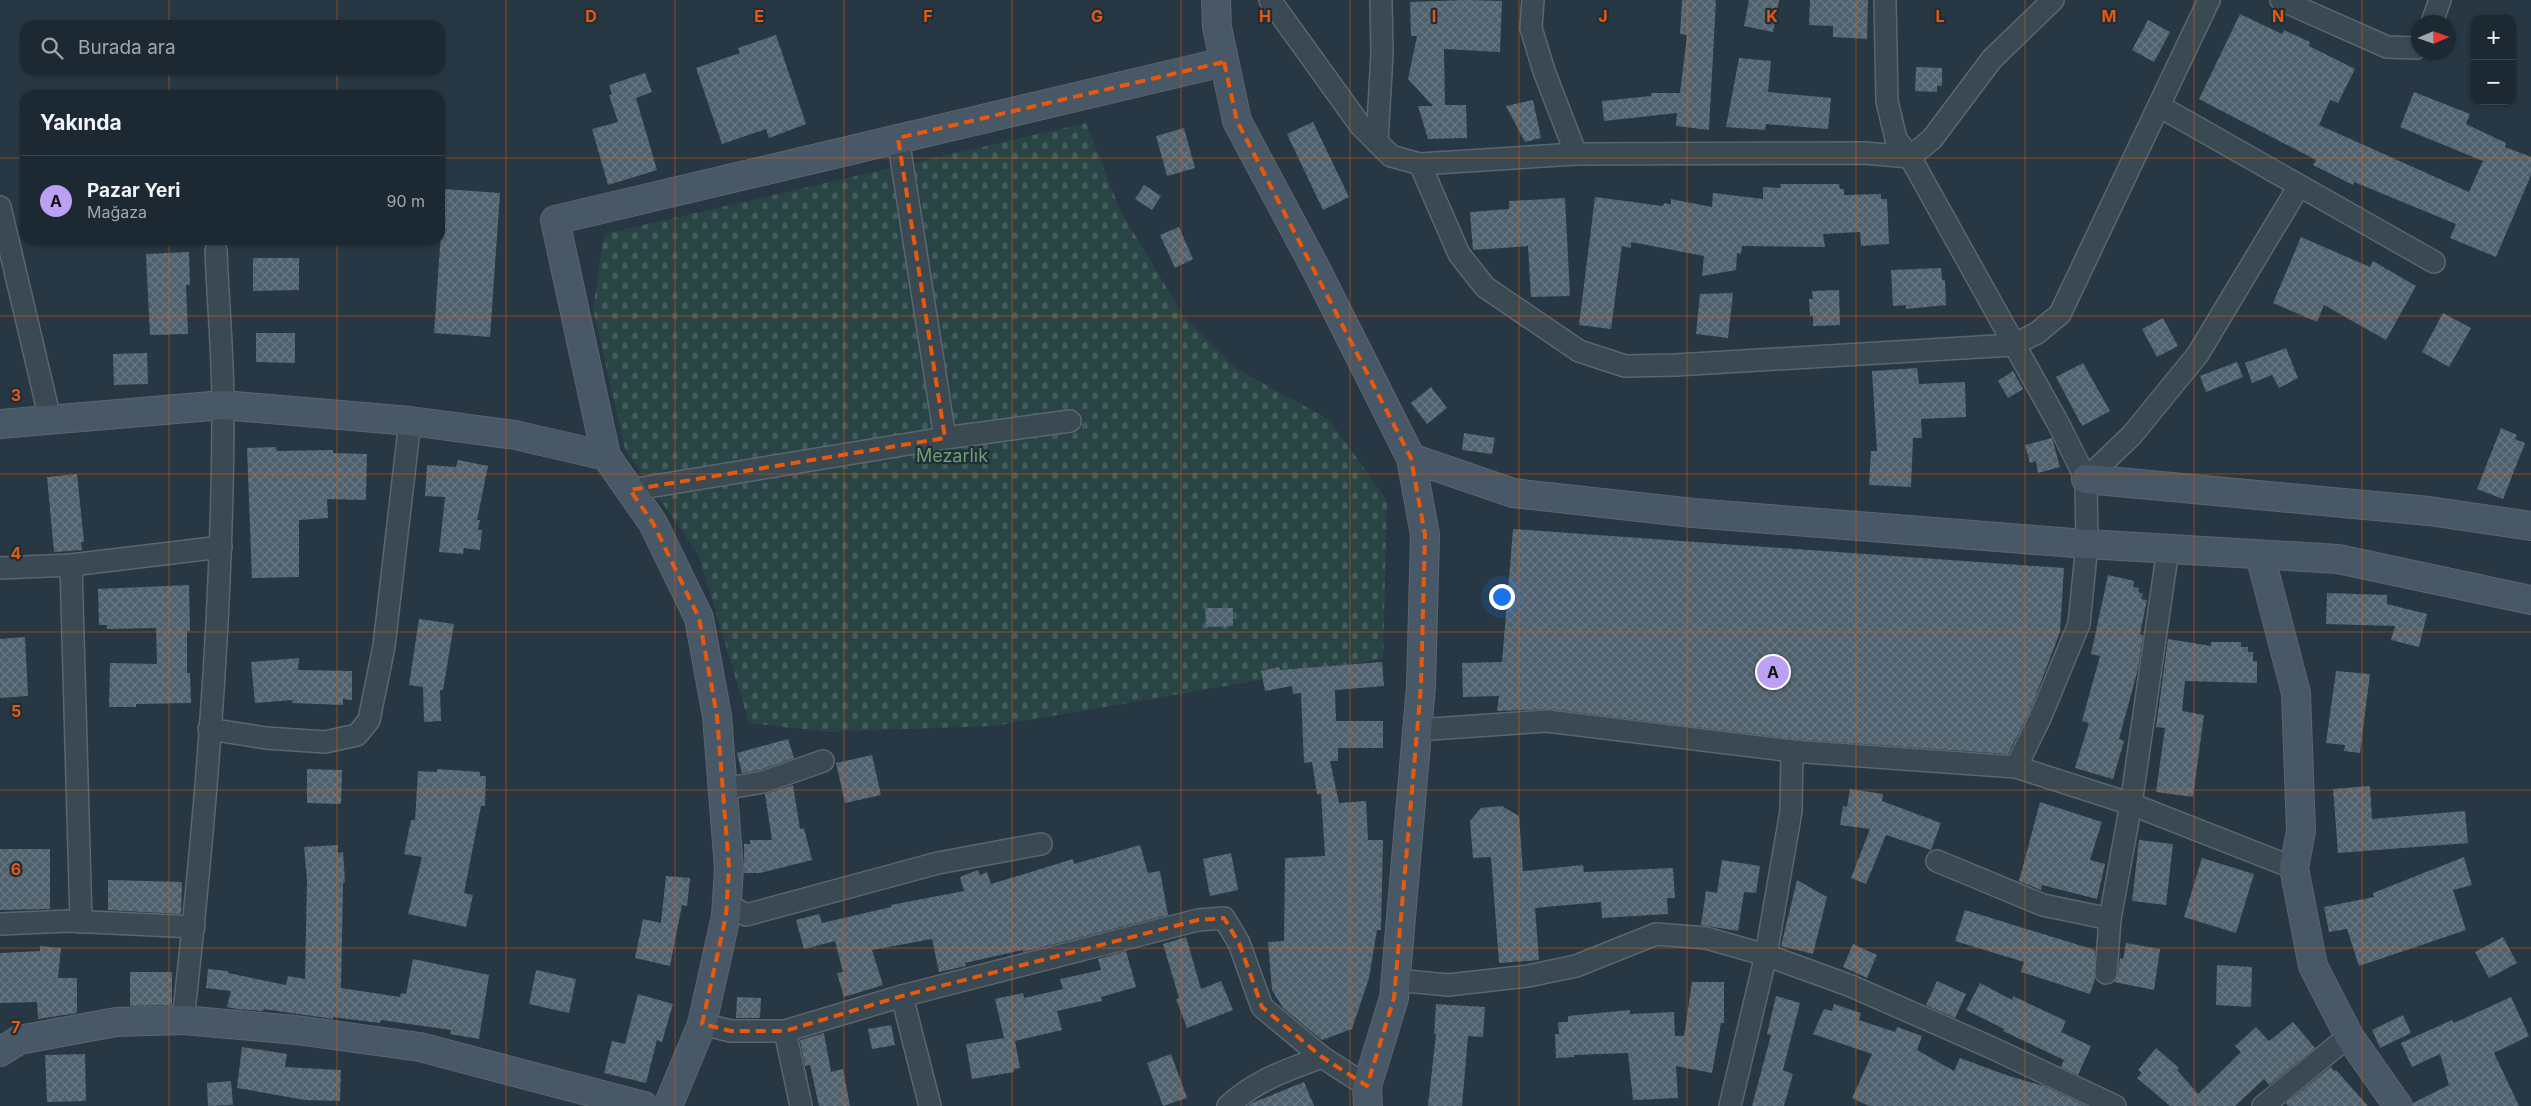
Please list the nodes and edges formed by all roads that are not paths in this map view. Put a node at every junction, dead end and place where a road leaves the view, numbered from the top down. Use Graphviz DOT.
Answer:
graph roads {
  1 [pos="1270,0"];
  2 [pos="1381,0"];
  3 [pos="1533,0"];
  4 [pos="1886,0"];
  5 [pos="2053,0"];
  6 [pos="2209,0"];
  7 [pos="2281,0"];
  8 [pos="2440,0"];
  9 [pos="1215,1"];
  10 [pos="2435,15"];
  11 [pos="2411,48"];
  12 [pos="1224,62"];
  13 [pos="2158,106"];
  14 [pos="898,138"];
  15 [pos="1377,142"];
  16 [pos="1576,154"];
  17 [pos="1910,157"];
  18 [pos="1420,164"];
  19 [pos="2299,186"];
  20 [pos="0,207"];
  21 [pos="216,252"];
  22 [pos="2434,262"];
  23 [pos="2013,345"];
  24 [pos="223,405"];
  25 [pos="50,419"];
  26 [pos="1070,420"];
  27 [pos="410,421"];
  28 [pos="0,424"];
  29 [pos="945,438"];
  30 [pos="606,456"];
  31 [pos="1411,458"];
  32 [pos="2086,479"];
  33 [pos="630,490"];
  34 [pos="2531,526"];
  35 [pos="2087,544"];
  36 [pos="221,547"];
  37 [pos="2168,549"];
  38 [pos="2260,555"];
  39 [pos="71,565"];
  40 [pos="0,568"];
  41 [pos="2531,600"];
  42 [pos="209,729"];
  43 [pos="1417,730"];
  44 [pos="1792,751"];
  45 [pos="823,761"];
  46 [pos="2016,767"];
  47 [pos="723,789"];
  48 [pos="2131,804"];
  49 [pos="1041,844"];
  50 [pos="1937,861"];
  51 [pos="2294,868"];
  52 [pos="727,904"];
  53 [pos="2110,920"];
  54 [pos="81,922"];
  55 [pos="0,924"];
  56 [pos="194,928"];
  57 [pos="1766,955"];
  58 [pos="2106,973"];
  59 [pos="1396,980"];
  60 [pos="902,996"];
  61 [pos="183,1020"];
  62 [pos="702,1024"];
  63 [pos="785,1031"];
  64 [pos="2349,1036"];
  65 [pos="0,1052"];
  66 [pos="1322,1057"];
  67 [pos="1367,1096"];
  68 [pos="644,1106"];
  69 [pos="668,1106"];
  70 [pos="801,1106"];
  71 [pos="930,1106"];
  72 [pos="1228,1106"];
  73 [pos="1730,1106"];
  74 [pos="2115,1106"];
  75 [pos="2263,1106"];
  76 [pos="2398,1106"];
  1 -- 15 [label="street"];
  2 -- 15 [label="street"];
  3 -- 16 [label="street"];
  4 -- 17 [label="street"];
  5 -- 17 [label="street"];
  6 -- 13 [label="street"];
  7 -- 11 [label="street"];
  8 -- 10 [label="street"];
  9 -- 12 [label="street"];
  12 -- 14 [label="street"];
  12 -- 31 [label="street"];
  13 -- 19 [label="street"];
  13 -- 23 [label="street"];
  14 -- 29 [label="street"];
  14 -- 30 [label="street"];
  15 -- 18 [label="street"];
  16 -- 17 [label="street"];
  16 -- 18 [label="street"];
  17 -- 23 [label="street"];
  18 -- 23 [label="street"];
  19 -- 22 [label="street"];
  19 -- 32 [label="street"];
  20 -- 25 [label="street"];
  21 -- 24 [label="street"];
  23 -- 32 [label="street"];
  24 -- 25 [label="street"];
  24 -- 27 [label="street"];
  24 -- 36 [label="street"];
  25 -- 28 [label="street"];
  26 -- 29 [label="street"];
  27 -- 30 [label="street"];
  27 -- 42 [label="street"];
  29 -- 33 [label="street"];
  30 -- 33 [label="street"];
  31 -- 35 [label="street"];
  31 -- 43 [label="street"];
  32 -- 34 [label="street"];
  32 -- 35 [label="street"];
  33 -- 47 [label="street"];
  35 -- 37 [label="street"];
  35 -- 46 [label="street"];
  36 -- 39 [label="street"];
  36 -- 42 [label="street"];
  37 -- 38 [label="street"];
  37 -- 48 [label="street"];
  38 -- 41 [label="street"];
  38 -- 51 [label="street"];
  39 -- 40 [label="street"];
  39 -- 54 [label="street"];
  42 -- 56 [label="street"];
  43 -- 44 [label="street"];
  43 -- 59 [label="street"];
  44 -- 46 [label="street"];
  44 -- 57 [label="street"];
  45 -- 47 [label="street"];
  46 -- 48 [label="street"];
  47 -- 52 [label="street"];
  48 -- 51 [label="street"];
  48 -- 53 [label="street"];
  49 -- 52 [label="street"];
  50 -- 53 [label="street"];
  51 -- 64 [label="street"];
  52 -- 62 [label="street"];
  53 -- 58 [label="street"];
  54 -- 55 [label="street"];
  54 -- 56 [label="street"];
  56 -- 61 [label="street"];
  57 -- 59 [label="street"];
  57 -- 73 [label="street"];
  57 -- 74 [label="street"];
  59 -- 67 [label="street"];
  60 -- 63 [label="street"];
  60 -- 66 [label="street"];
  60 -- 71 [label="street"];
  61 -- 65 [label="street"];
  61 -- 68 [label="street"];
  62 -- 63 [label="street"];
  62 -- 69 [label="street"];
  63 -- 70 [label="street"];
  64 -- 75 [label="street"];
  64 -- 76 [label="street"];
  66 -- 67 [label="street"];
  66 -- 72 [label="street"];
}
